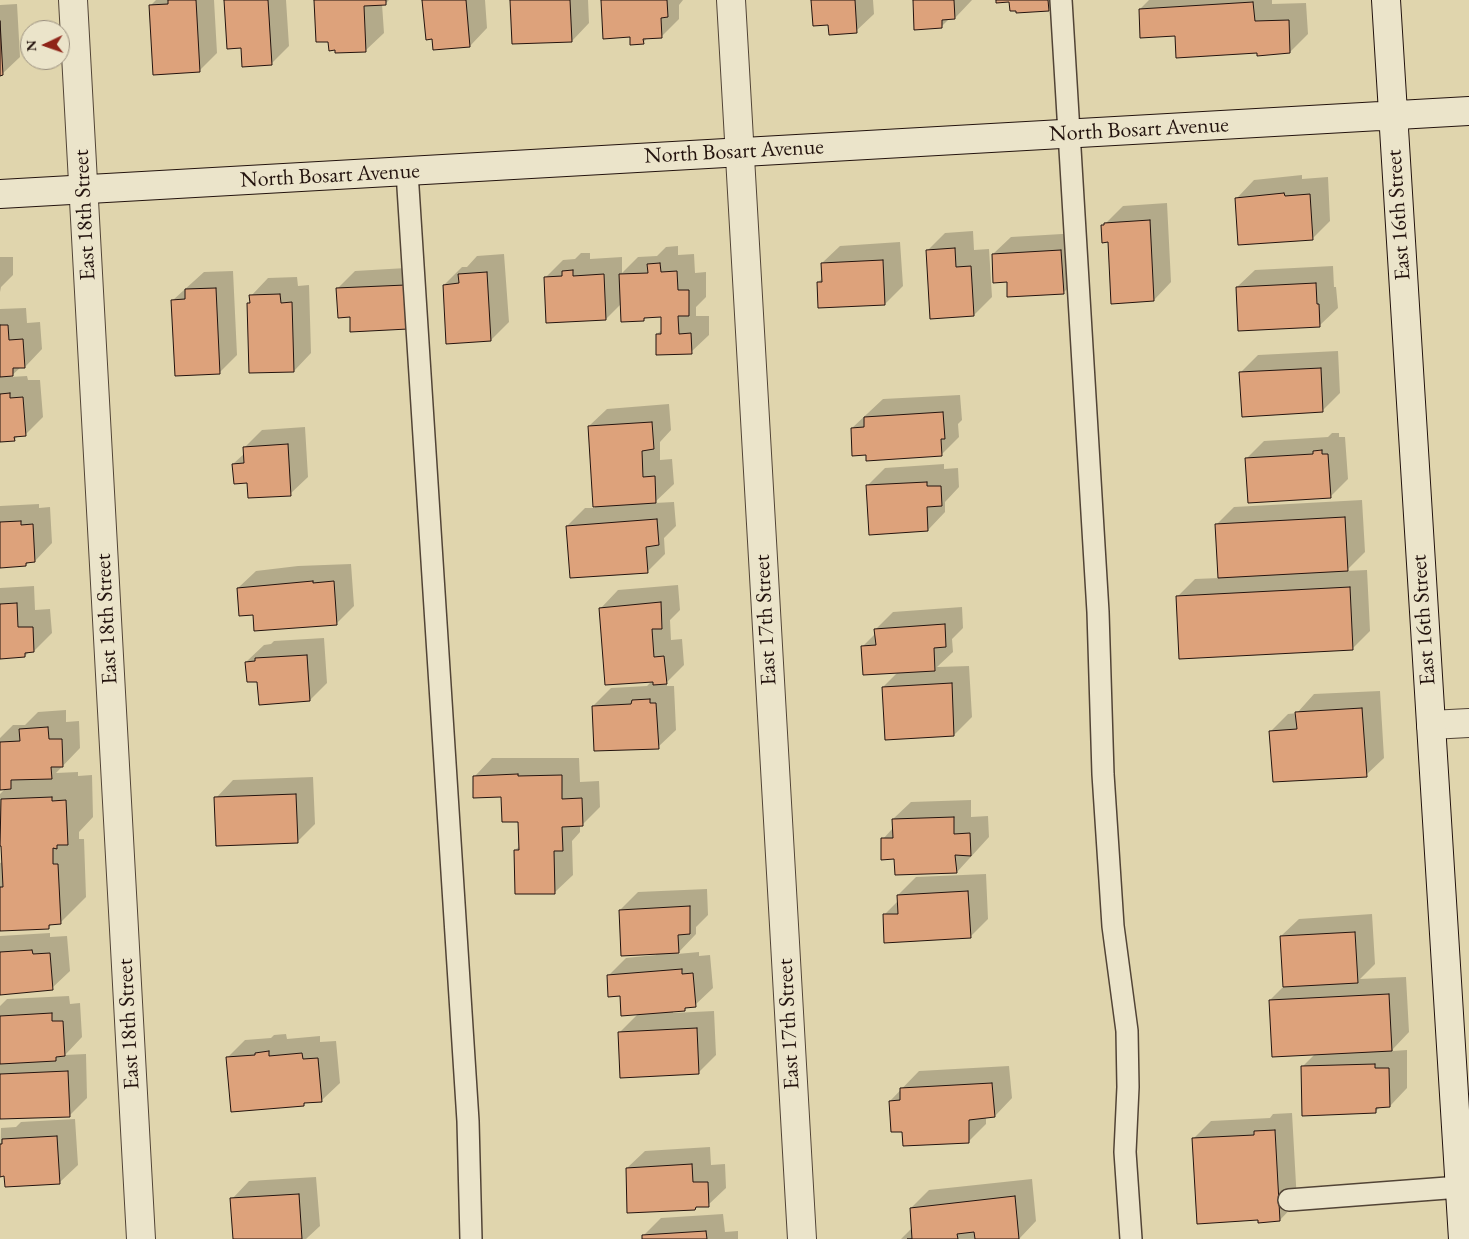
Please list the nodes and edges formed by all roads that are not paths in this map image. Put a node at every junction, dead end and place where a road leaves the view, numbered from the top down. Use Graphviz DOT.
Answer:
graph roads {
  1 [pos="73,0"];
  2 [pos="731,0"];
  3 [pos="1061,0"];
  4 [pos="1386,0"];
  5 [pos="1469,111"];
  6 [pos="1393,115"];
  7 [pos="1068,133"];
  8 [pos="739,152"];
  9 [pos="407,172"];
  10 [pos="84,190"];
  11 [pos="0,194"];
  12 [pos="1469,723"];
  13 [pos="1431,726"];
  14 [pos="1460,1187"];
  15 [pos="1289,1200"];
  16 [pos="141,1239"];
  17 [pos="470,1239"];
  18 [pos="802,1239"];
  19 [pos="1131,1239"];
  20 [pos="1463,1239"];
  1 -- 10 [label="street, East 18th Street"];
  2 -- 8 [label="street, East 17th Street"];
  3 -- 7 [label="lane"];
  4 -- 6 [label="street, East 16th Street"];
  5 -- 6 [label="street, North Bosart Avenue"];
  6 -- 7 [label="street, North Bosart Avenue"];
  6 -- 13 [label="street, East 16th Street"];
  7 -- 8 [label="street, North Bosart Avenue"];
  7 -- 19 [label="lane"];
  8 -- 9 [label="street, North Bosart Avenue"];
  8 -- 18 [label="street, East 17th Street"];
  9 -- 10 [label="street, North Bosart Avenue"];
  9 -- 17 [label="lane"];
  10 -- 11 [label="street, North Bosart Avenue"];
  10 -- 16 [label="street, East 18th Street"];
  12 -- 13 [label="street"];
  13 -- 14 [label="street, East 16th Street"];
  14 -- 15 [label="lane"];
  14 -- 20 [label="street, East 16th Street"];
}
